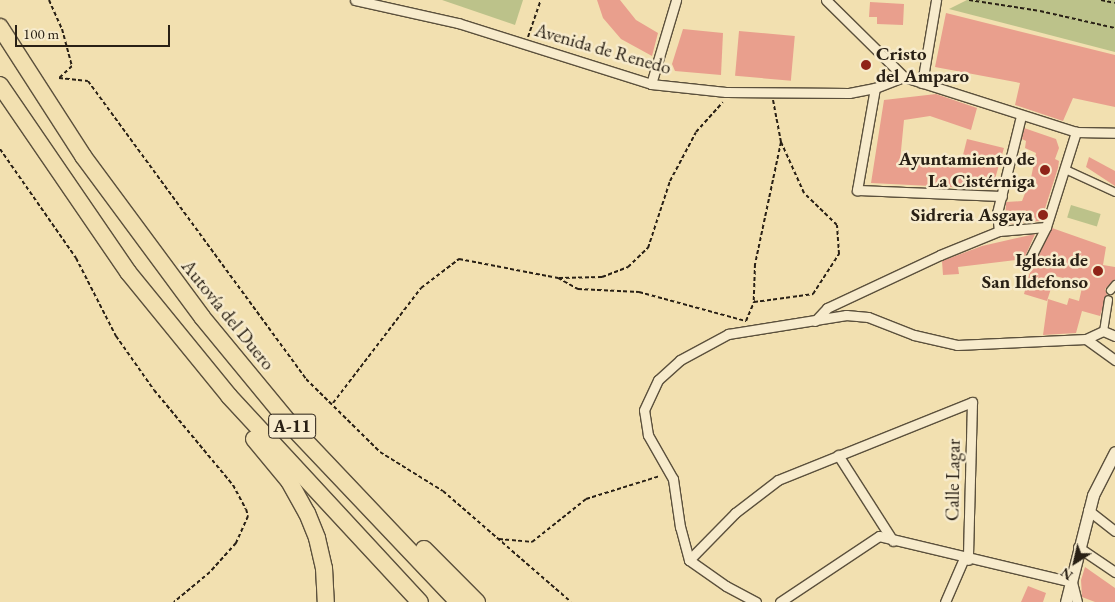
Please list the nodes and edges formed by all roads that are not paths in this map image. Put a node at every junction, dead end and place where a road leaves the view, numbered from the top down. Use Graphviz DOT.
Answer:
graph roads {
  1 [pos="356,0"];
  2 [pos="676,0"];
  3 [pos="826,0"];
  4 [pos="936,0"];
  5 [pos="0,27"];
  6 [pos="904,77"];
  7 [pos="922,83"];
  8 [pos="652,84"];
  9 [pos="0,85"];
  10 [pos="875,88"];
  11 [pos="1021,116"];
  12 [pos="1076,132"];
  13 [pos="1115,133"];
  14 [pos="1065,168"];
  15 [pos="1115,192"];
  16 [pos="1002,196"];
  17 [pos="1046,227"];
  18 [pos="999,232"];
  19 [pos="140,237"];
  20 [pos="1030,258"];
  21 [pos="128,272"];
  22 [pos="1115,284"];
  23 [pos="1110,290"];
  24 [pos="1108,300"];
  25 [pos="815,321"];
  26 [pos="1103,331"];
  27 [pos="1115,336"];
  28 [pos="1086,339"];
  29 [pos="1115,360"];
  30 [pos="1115,452"];
  31 [pos="838,455"];
  32 [pos="1088,510"];
  33 [pos="1115,530"];
  34 [pos="893,541"];
  35 [pos="1078,547"];
  36 [pos="966,559"];
  37 [pos="689,560"];
  38 [pos="1115,572"];
  39 [pos="1072,582"];
  40 [pos="326,602"];
  41 [pos="420,602"];
  42 [pos="458,602"];
  43 [pos="477,602"];
  44 [pos="756,602"];
  45 [pos="780,602"];
  46 [pos="945,602"];
  47 [pos="1066,602"];
  48 [pos="1077,602"];
  1 -- 8 [label="street, Avenida de Renedo"];
  2 -- 8 [label="street"];
  3 -- 6 [label="street"];
  4 -- 7 [label="street"];
  5 -- 19 [label="highway, Autovía del Duero / A-11"];
  6 -- 7 [label="street"];
  6 -- 10 [label="street, Avenida de Renedo"];
  7 -- 11 [label="street"];
  8 -- 10 [label="street, Avenida de Renedo"];
  9 -- 21 [label="highway, A-11"];
  10 -- 16 [label="street"];
  11 -- 12 [label="street"];
  11 -- 16 [label="street"];
  12 -- 13 [label="street"];
  12 -- 14 [label="street"];
  14 -- 15 [label="street"];
  14 -- 17 [label="street"];
  16 -- 18 [label="street"];
  17 -- 18 [label="street"];
  17 -- 20 [label="street"];
  18 -- 25 [label="street"];
  19 -- 42 [label="highway, Autovía del Duero / A-11"];
  19 -- 43 [label="highway"];
  21 -- 40 [label="highway"];
  21 -- 41 [label="highway, A-11"];
  22 -- 23 [label="street"];
  24 -- 26 [label="street"];
  25 -- 28 [label="street"];
  25 -- 37 [label="street"];
  26 -- 27 [label="street"];
  26 -- 28 [label="street"];
  28 -- 29 [label="street"];
  30 -- 32 [label="street"];
  31 -- 34 [label="street"];
  31 -- 36 [label="street, Calle Lagar"];
  31 -- 37 [label="street"];
  32 -- 33 [label="street"];
  32 -- 35 [label="street"];
  34 -- 36 [label="street"];
  34 -- 45 [label="street"];
  35 -- 38 [label="street"];
  35 -- 39 [label="street"];
  36 -- 39 [label="street"];
  36 -- 46 [label="street"];
  37 -- 44 [label="street"];
  39 -- 47 [label="street"];
  39 -- 48 [label="street"];
}
